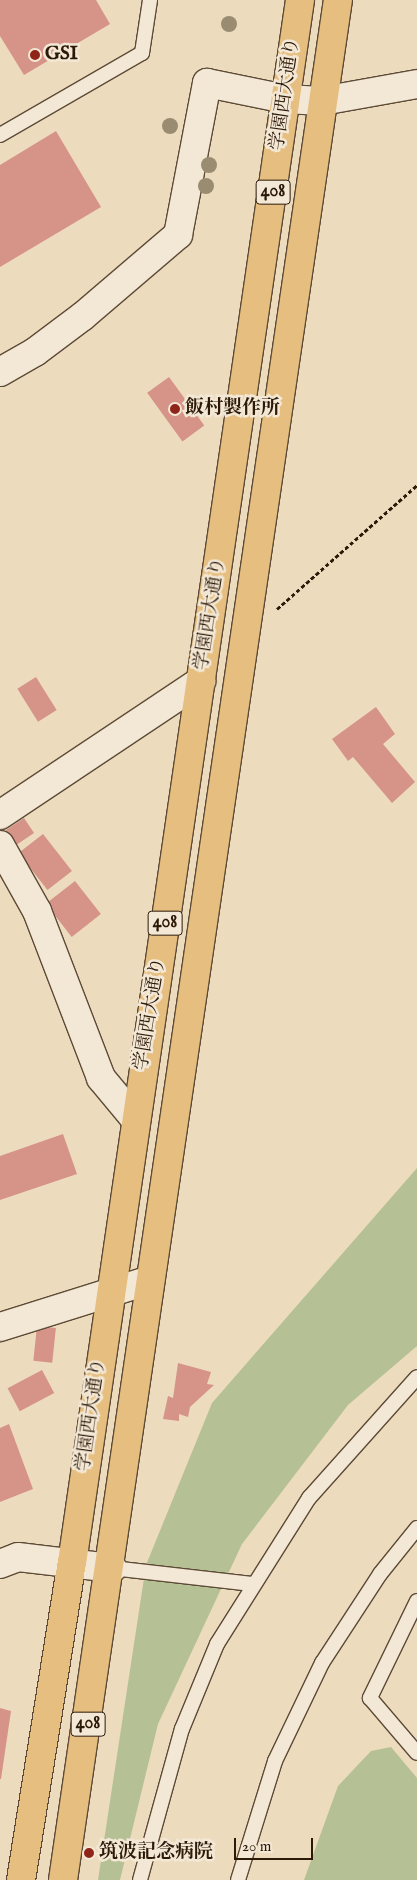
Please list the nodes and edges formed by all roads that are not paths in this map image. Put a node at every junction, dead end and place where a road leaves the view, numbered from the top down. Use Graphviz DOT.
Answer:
graph roads {
  1 [pos="150,0"];
  2 [pos="300,0"];
  3 [pos="338,0"];
  4 [pos="417,84"];
  5 [pos="285,99"];
  6 [pos="322,101"];
  7 [pos="0,135"];
  8 [pos="0,372"];
  9 [pos="201,681"];
  10 [pos="0,815"];
  11 [pos="0,845"];
  12 [pos="135,1120"];
  13 [pos="150,1280"];
  14 [pos="109,1293"];
  15 [pos="0,1327"];
  16 [pos="417,1377"];
  17 [pos="417,1528"];
  18 [pos="72,1563"];
  19 [pos="0,1564"];
  20 [pos="112,1568"];
  21 [pos="252,1584"];
  22 [pos="417,1601"];
  23 [pos="417,1753"];
  24 [pos="21,1880"];
  25 [pos="63,1880"];
  26 [pos="140,1880"];
  27 [pos="238,1880"];
  1 -- 7 [label="lane"];
  2 -- 5 [label="highway, 学園西大通り / 408"];
  3 -- 6 [label="highway, 学園西大通り / 408"];
  4 -- 6 [label="street"];
  5 -- 6 [label="street"];
  5 -- 8 [label="street"];
  5 -- 9 [label="highway, 学園西大通り / 408"];
  6 -- 13 [label="highway, 学園西大通り / 408"];
  9 -- 10 [label="street"];
  9 -- 12 [label="highway, 学園西大通り / 408"];
  11 -- 12 [label="street"];
  12 -- 14 [label="highway, 学園西大通り / 408"];
  13 -- 14 [label="street"];
  13 -- 20 [label="highway, 学園西大通り / 408"];
  14 -- 15 [label="street"];
  14 -- 18 [label="highway, 学園西大通り / 408"];
  16 -- 21 [label="lane"];
  17 -- 27 [label="lane"];
  18 -- 19 [label="street"];
  18 -- 20 [label="street"];
  18 -- 24 [label="highway, 学園西大通り / 408"];
  20 -- 21 [label="lane"];
  20 -- 25 [label="highway, 学園西大通り / 408"];
  21 -- 26 [label="lane"];
  22 -- 23 [label="lane"];
}
